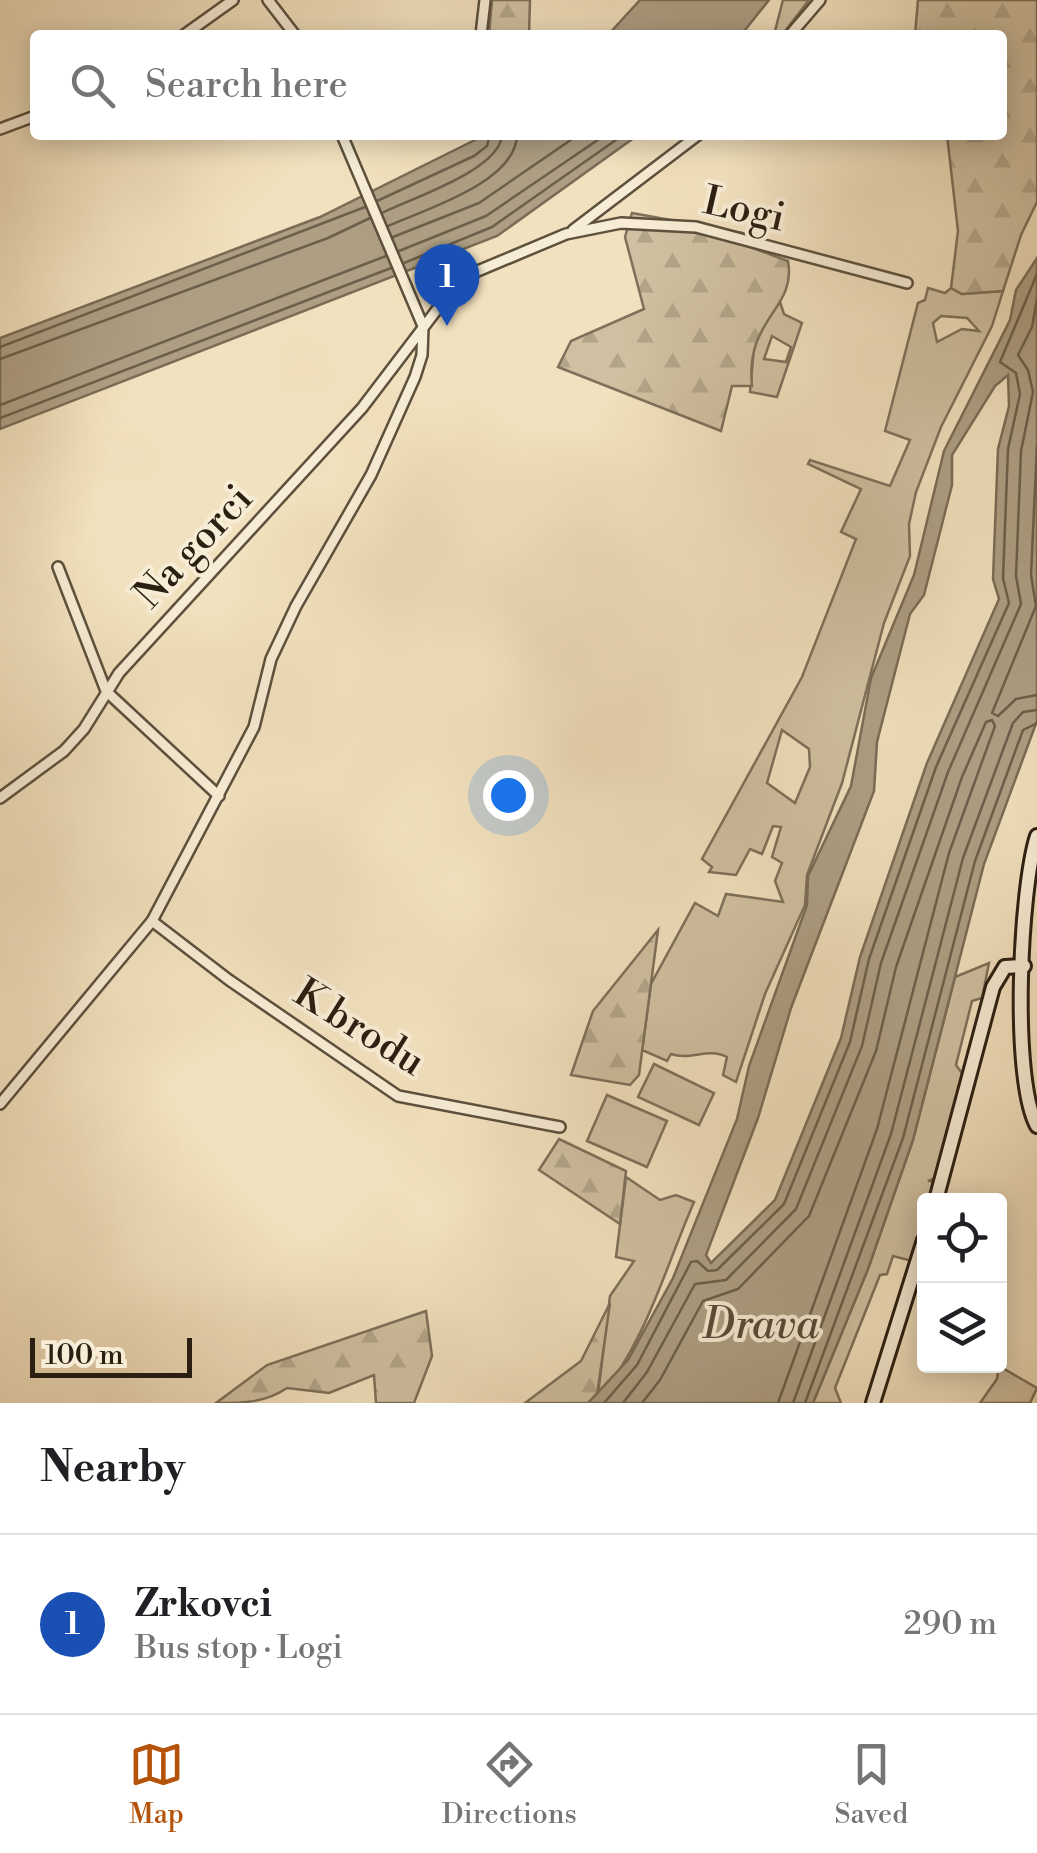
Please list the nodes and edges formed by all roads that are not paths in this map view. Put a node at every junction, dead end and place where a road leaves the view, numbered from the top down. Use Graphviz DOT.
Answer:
graph roads {
  1 [pos="233,0"];
  2 [pos="268,0"];
  3 [pos="485,0"];
  4 [pos="820,0"];
  5 [pos="191,30"];
  6 [pos="292,30"];
  7 [pos="482,30"];
  8 [pos="794,30"];
  9 [pos="30,118"];
  10 [pos="0,130"];
  11 [pos="344,140"];
  12 [pos="692,140"];
  13 [pos="566,234"];
  14 [pos="906,283"];
  15 [pos="423,326"];
  16 [pos="58,567"];
  17 [pos="106,691"];
  18 [pos="219,796"];
  19 [pos="0,798"];
  20 [pos="1037,836"];
  21 [pos="152,922"];
  22 [pos="1024,966"];
  23 [pos="0,1104"];
  24 [pos="560,1126"];
  25 [pos="1037,1126"];
  26 [pos="938,1193"];
  27 [pos="917,1262"];
  28 [pos="873,1403"];
  1 -- 5 [label="street"];
  2 -- 6 [label="street"];
  3 -- 7 [label="street"];
  4 -- 8 [label="street"];
  9 -- 10 [label="street"];
  11 -- 15 [label="street"];
  12 -- 13 [label="street, Logi"];
  13 -- 14 [label="street, Logi"];
  13 -- 15 [label="street, Logi"];
  15 -- 17 [label="street, Na gorci"];
  15 -- 18 [label="street"];
  16 -- 17 [label="street"];
  17 -- 18 [label="street"];
  17 -- 19 [label="street, Na gorci"];
  18 -- 21 [label="street"];
  20 -- 22 [label="street"];
  21 -- 23 [label="street"];
  21 -- 24 [label="street, K brodu"];
  22 -- 25 [label="street"];
  22 -- 26 [label="street"];
  27 -- 28 [label="street"];
}
